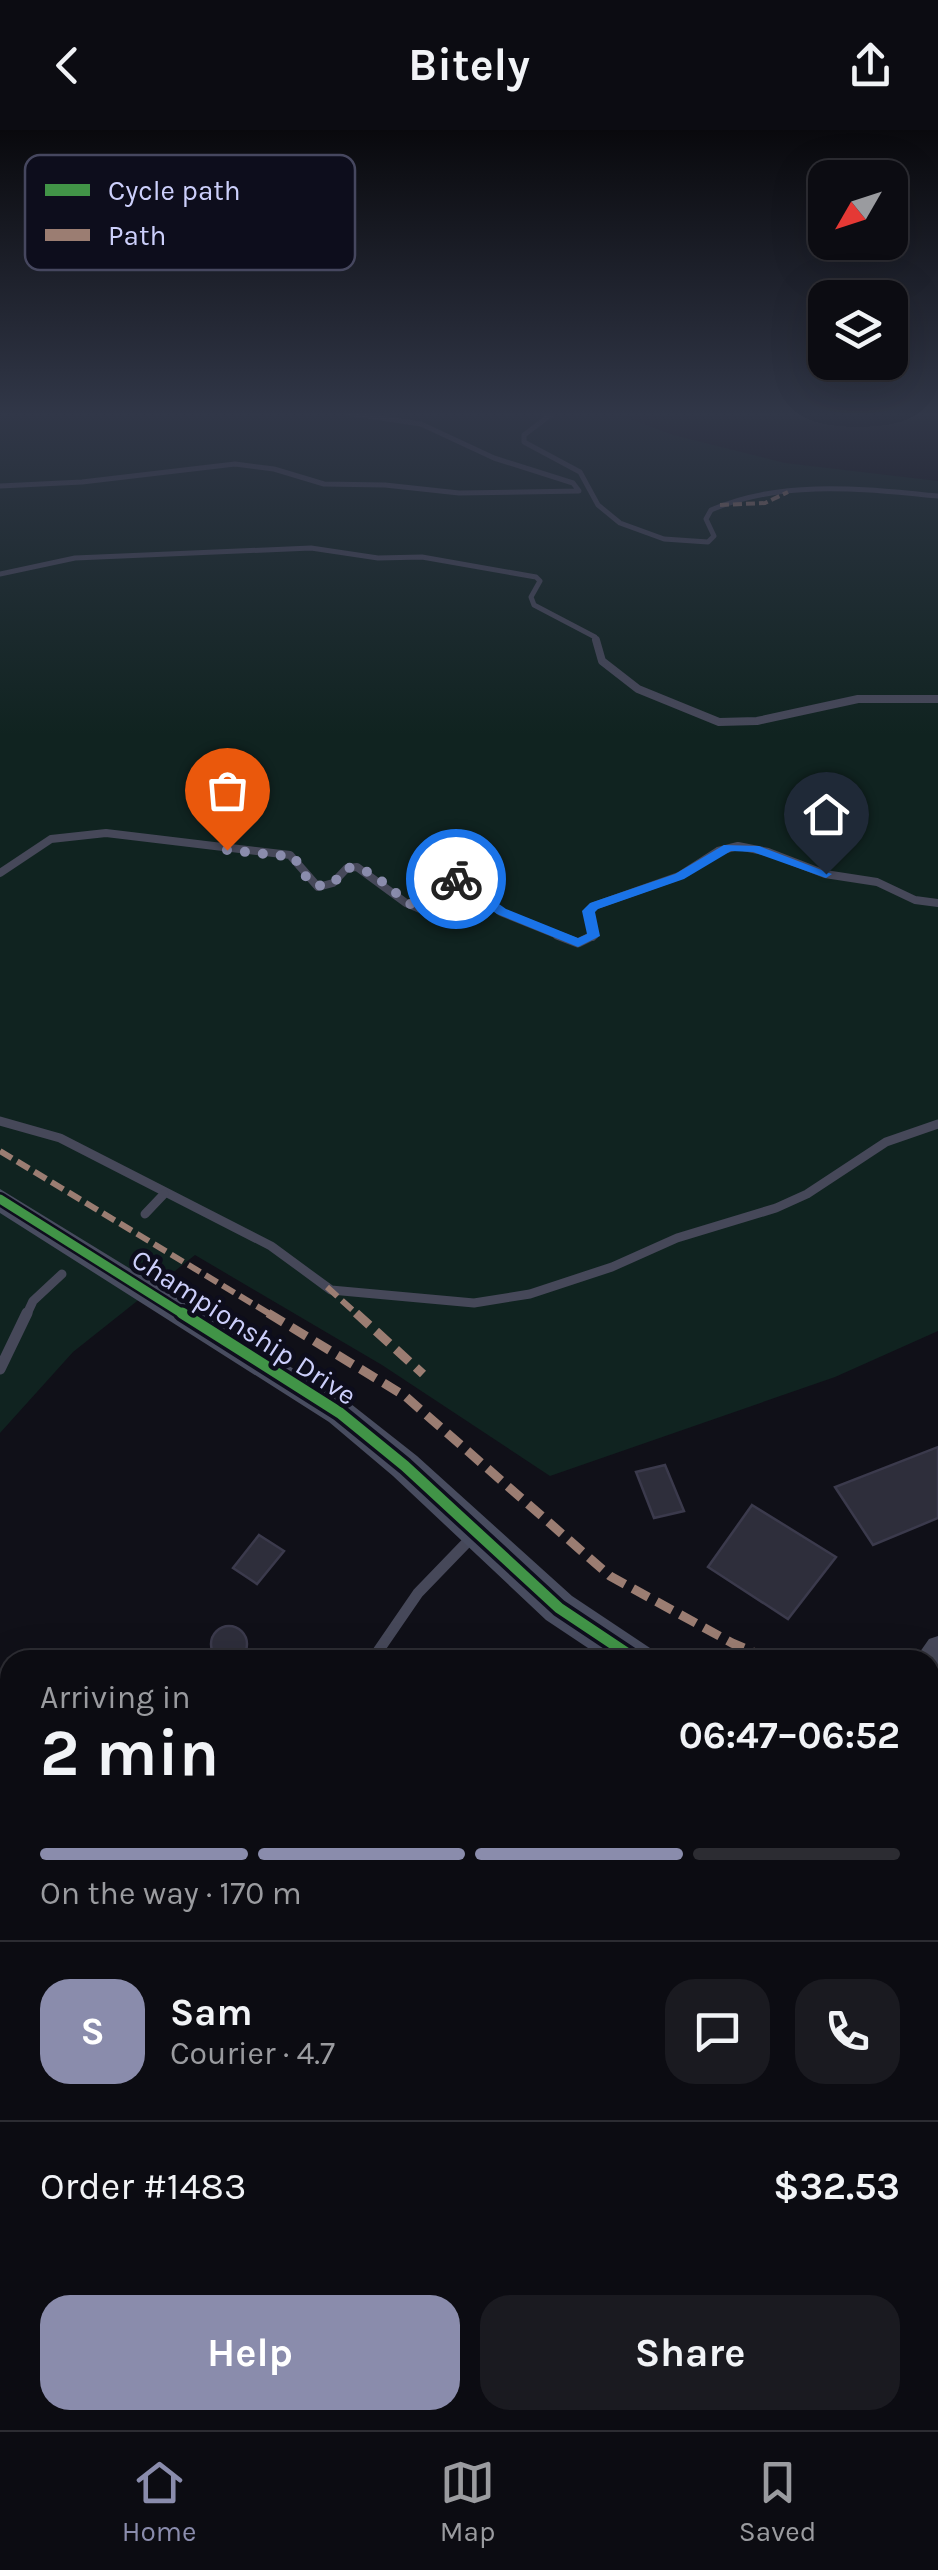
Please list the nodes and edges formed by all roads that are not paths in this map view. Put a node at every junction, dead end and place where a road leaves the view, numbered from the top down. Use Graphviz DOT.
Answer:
graph roads {
  1 [pos="618,520"];
  2 [pos="706,520"];
  3 [pos="0,574"];
  4 [pos="938,698"];
  5 [pos="0,873"];
  6 [pos="938,903"];
  7 [pos="0,1121"];
  8 [pos="938,1124"];
  9 [pos="164,1194"];
  10 [pos="0,1199"];
  11 [pos="145,1214"];
  12 [pos="62,1274"];
  13 [pos="0,1369"];
  14 [pos="475,1534"];
  15 [pos="378,1650"];
  16 [pos="622,1650"];
  1 -- 2 [label="lane"];
  3 -- 4 [label="lane"];
  5 -- 6 [label="lane"];
  7 -- 9 [label="lane"];
  8 -- 9 [label="lane"];
  9 -- 11 [label="lane"];
  10 -- 14 [label="street, Championship Drive"];
  12 -- 13 [label="lane"];
  14 -- 15 [label="lane"];
  14 -- 16 [label="street, Championship Drive"];
}
